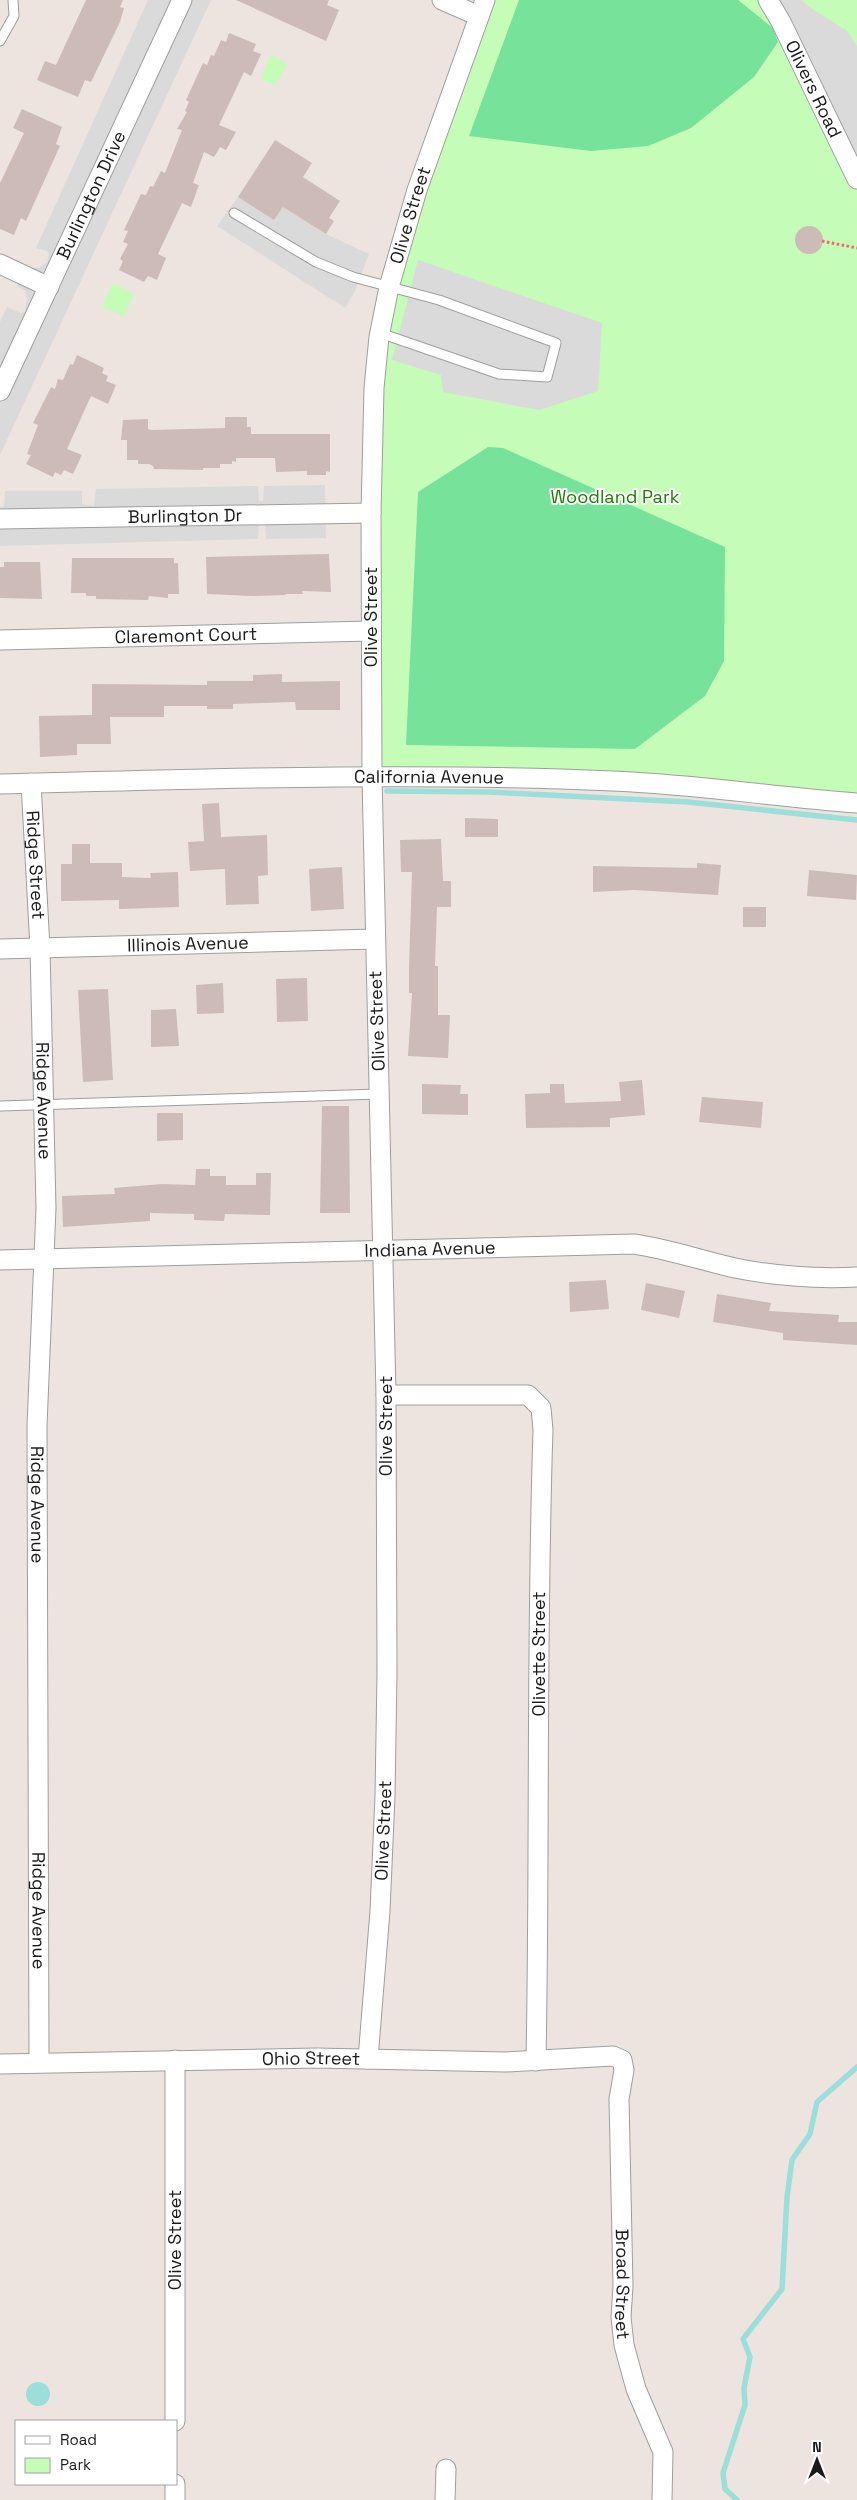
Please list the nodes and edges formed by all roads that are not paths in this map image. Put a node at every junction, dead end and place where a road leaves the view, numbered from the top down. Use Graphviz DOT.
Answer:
graph roads {
  1 [pos="13,0"];
  2 [pos="182,0"];
  3 [pos="442,0"];
  4 [pos="768,0"];
  5 [pos="482,8"];
  6 [pos="0,41"];
  7 [pos="857,179"];
  8 [pos="234,213"];
  9 [pos="0,264"];
  10 [pos="49,287"];
  11 [pos="389,287"];
  12 [pos="380,333"];
  13 [pos="0,391"];
  14 [pos="371,513"];
  15 [pos="0,519"];
  16 [pos="371,631"];
  17 [pos="0,640"];
  18 [pos="372,776"];
  19 [pos="31,783"];
  20 [pos="0,784"];
  21 [pos="857,802"];
  22 [pos="375,939"];
  23 [pos="40,948"];
  24 [pos="0,949"];
  25 [pos="379,1094"];
  26 [pos="44,1105"];
  27 [pos="0,1106"];
  28 [pos="383,1249"];
  29 [pos="43,1259"];
  30 [pos="0,1260"];
  31 [pos="857,1277"];
  32 [pos="386,1395"];
  33 [pos="368,2059"];
  34 [pos="175,2060"];
  35 [pos="622,2060"];
  36 [pos="536,2061"];
  37 [pos="39,2062"];
  38 [pos="0,2064"];
  39 [pos="175,2420"];
  40 [pos="446,2469"];
  41 [pos="175,2485"];
  42 [pos="175,2500"];
  43 [pos="445,2500"];
  44 [pos="662,2500"];
  1 -- 6 [label="lane"];
  2 -- 10 [label="street, Burlington Drive"];
  3 -- 5 [label="street"];
  4 -- 7 [label="street, Olivers Road"];
  5 -- 11 [label="street, Olive Street"];
  8 -- 11 [label="lane"];
  9 -- 10 [label="street"];
  10 -- 13 [label="street, Burlington Drive"];
  11 -- 12 [label="street, Olive Street"];
  11 -- 12 [label="lane"];
  12 -- 14 [label="street, Olive Street"];
  14 -- 15 [label="street, Burlington Dr"];
  14 -- 16 [label="street, Olive Street"];
  16 -- 17 [label="street, Claremont Court"];
  16 -- 18 [label="street, Olive Street"];
  18 -- 19 [label="street, California Avenue"];
  18 -- 21 [label="street, California Avenue"];
  18 -- 22 [label="street, Olive Street"];
  19 -- 20 [label="street, California Avenue"];
  19 -- 23 [label="street, Ridge Street"];
  22 -- 23 [label="street, Illinois Avenue"];
  22 -- 25 [label="street, Olive Street"];
  23 -- 24 [label="street, Illinois Avenue"];
  23 -- 26 [label="street, Ridge Avenue"];
  25 -- 26 [label="lane"];
  25 -- 28 [label="street, Olive Street"];
  26 -- 27 [label="lane"];
  26 -- 29 [label="street, Ridge Avenue"];
  28 -- 29 [label="street, Indiana Avenue"];
  28 -- 31 [label="street, Indiana Avenue"];
  28 -- 32 [label="street, Olive Street"];
  29 -- 30 [label="street, Indiana Avenue"];
  29 -- 37 [label="street, Ridge Avenue"];
  32 -- 33 [label="street, Olive Street"];
  32 -- 36 [label="street, Olivette Street"];
  33 -- 34 [label="street, Ohio Street"];
  33 -- 36 [label="street, Ohio Street"];
  34 -- 37 [label="street, Ohio Street"];
  34 -- 39 [label="street, Olive Street"];
  35 -- 36 [label="street, Ohio Street"];
  35 -- 44 [label="street, Broad Street"];
  37 -- 38 [label="street, Ohio Street"];
  40 -- 43 [label="street"];
  41 -- 42 [label="street"];
}
